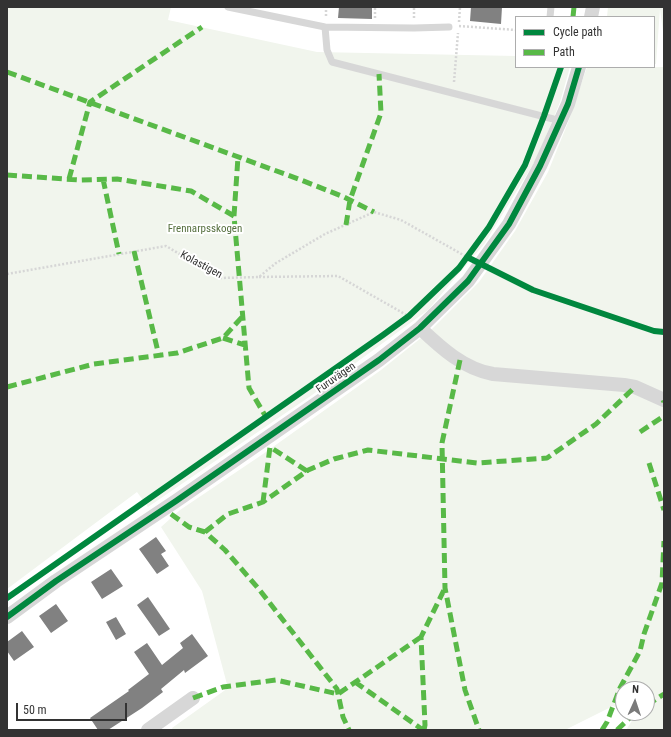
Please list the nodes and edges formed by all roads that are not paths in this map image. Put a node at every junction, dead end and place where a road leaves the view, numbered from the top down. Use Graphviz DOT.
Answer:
graph roads {
  1 [pos="228,7"];
  2 [pos="325,27"];
  3 [pos="449,27"];
  4 [pos="579,68"];
  5 [pos="561,121"];
  6 [pos="420,328"];
  7 [pos="664,400"];
  8 [pos="7,617"];
  9 [pos="193,698"];
  10 [pos="148,730"];
  1 -- 2 [label="lane"];
  2 -- 3 [label="lane"];
  2 -- 5 [label="lane"];
  4 -- 5 [label="street, Furuvägen"];
  5 -- 6 [label="street, Furuvägen"];
  6 -- 7 [label="street"];
  6 -- 8 [label="street, Furuvägen"];
  9 -- 10 [label="street"];
}
